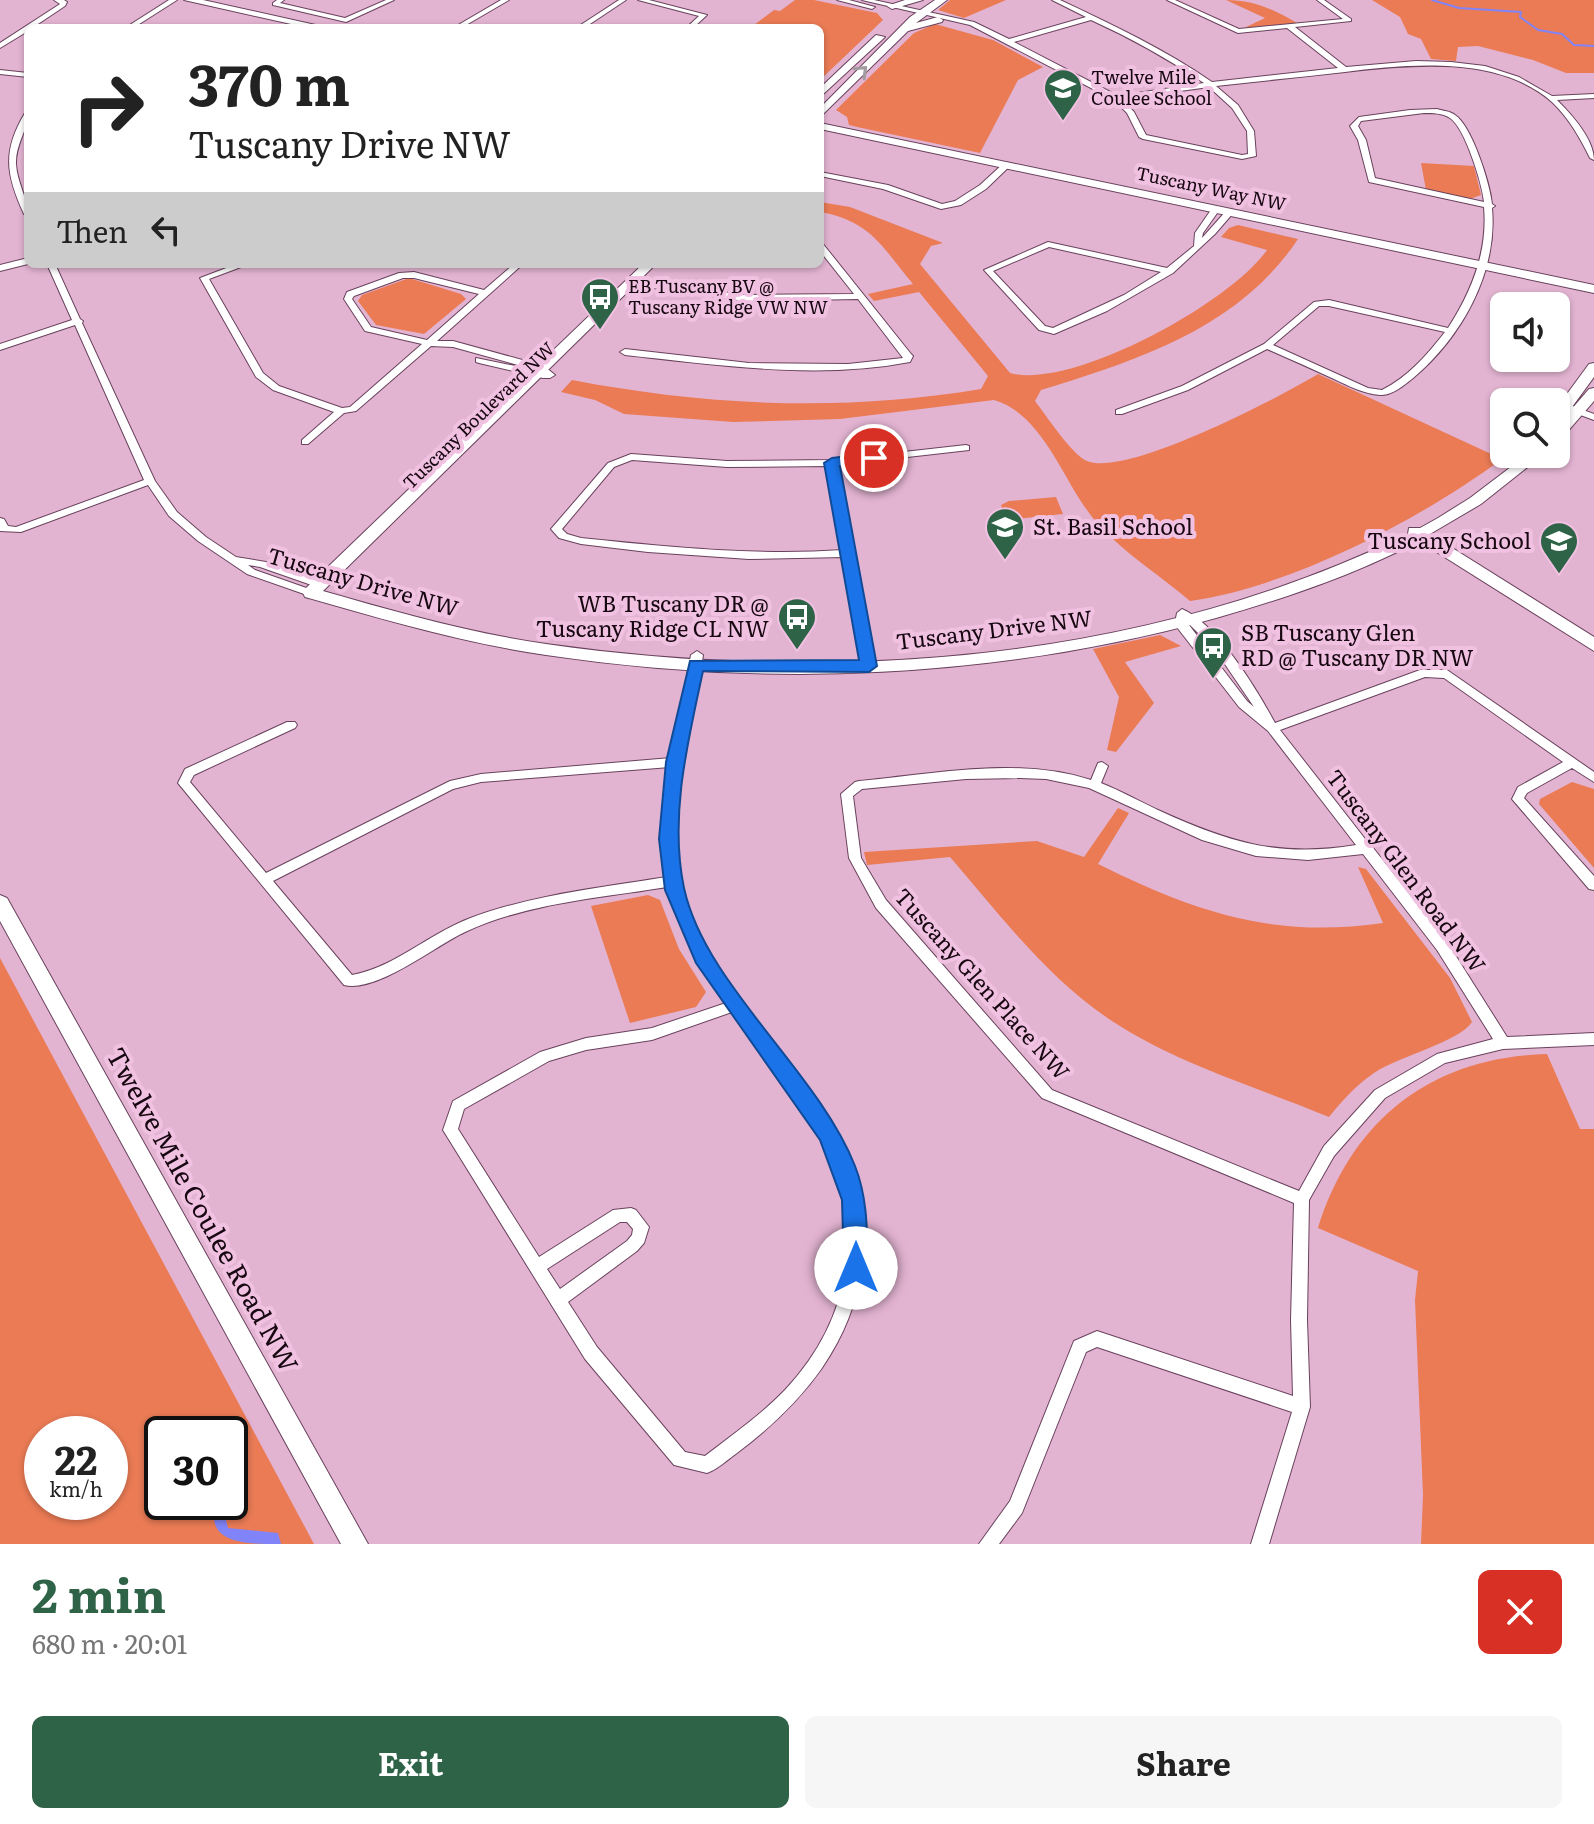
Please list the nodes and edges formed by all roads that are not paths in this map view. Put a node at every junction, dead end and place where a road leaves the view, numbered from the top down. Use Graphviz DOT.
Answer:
graph roads {
  1 [pos="57,0"];
  2 [pos="174,0"];
  3 [pos="189,0"];
  4 [pos="209,0"];
  5 [pos="281,0"];
  6 [pos="391,0"];
  7 [pos="506,0"];
  8 [pos="516,0"];
  9 [pos="623,0"];
  10 [pos="641,0"];
  11 [pos="840,0"];
  12 [pos="865,0"];
  13 [pos="926,0"];
  14 [pos="942,0"];
  15 [pos="1055,0"];
  16 [pos="1170,0"];
  17 [pos="1320,0"];
  18 [pos="892,6"];
  19 [pos="915,10"];
  20 [pos="1090,18"];
  21 [pos="938,20"];
  22 [pos="34,24"];
  23 [pos="135,24"];
  24 [pos="305,24"];
  25 [pos="323,24"];
  26 [pos="463,24"];
  27 [pos="474,24"];
  28 [pos="585,24"];
  29 [pos="694,24"];
  30 [pos="1290,27"];
  31 [pos="904,28"];
  32 [pos="981,28"];
  33 [pos="24,30"];
  34 [pos="1011,41"];
  35 [pos="0,46"];
  36 [pos="1338,68"];
  37 [pos="0,72"];
  38 [pos="24,75"];
  39 [pos="1210,82"];
  40 [pos="824,90"];
  41 [pos="1108,93"];
  42 [pos="1594,96"];
  43 [pos="1117,98"];
  44 [pos="1551,98"];
  45 [pos="824,110"];
  46 [pos="824,117"];
  47 [pos="24,121"];
  48 [pos="845,131"];
  49 [pos="824,132"];
  50 [pos="824,133"];
  51 [pos="15,135"];
  52 [pos="0,136"];
  53 [pos="1594,158"];
  54 [pos="1005,168"];
  55 [pos="824,175"];
  56 [pos="24,204"];
  57 [pos="1491,206"];
  58 [pos="1221,214"];
  59 [pos="824,251"];
  60 [pos="24,262"];
  61 [pos="0,268"];
  62 [pos="53,268"];
  63 [pos="233,268"];
  64 [pos="514,268"];
  65 [pos="647,268"];
  66 [pos="658,268"];
  67 [pos="1484,269"];
  68 [pos="1170,271"];
  69 [pos="638,283"];
  70 [pos="1594,289"];
  71 [pos="485,293"];
  72 [pos="860,296"];
  73 [pos="1594,296"];
  74 [pos="79,321"];
  75 [pos="1451,331"];
  76 [pos="430,343"];
  77 [pos="1267,346"];
  78 [pos="0,347"];
  79 [pos="625,352"];
  80 [pos="1594,367"];
  81 [pos="542,373"];
  82 [pos="1594,392"];
  83 [pos="341,411"];
  84 [pos="1119,412"];
  85 [pos="1580,412"];
  86 [pos="305,442"];
  87 [pos="966,448"];
  88 [pos="832,463"];
  89 [pos="1501,468"];
  90 [pos="1519,468"];
  91 [pos="150,481"];
  92 [pos="0,521"];
  93 [pos="1420,528"];
  94 [pos="850,553"];
  95 [pos="321,591"];
  96 [pos="1185,619"];
  97 [pos="1594,632"];
  98 [pos="1594,645"];
  99 [pos="696,660"];
  100 [pos="868,661"];
  101 [pos="291,725"];
  102 [pos="1272,728"];
  103 [pos="675,762"];
  104 [pos="1572,763"];
  105 [pos="1102,766"];
  106 [pos="1594,778"];
  107 [pos="1095,784"];
  108 [pos="1368,848"];
  109 [pos="264,880"];
  110 [pos="672,881"];
  111 [pos="1594,885"];
  112 [pos="0,903"];
  113 [pos="734,1006"];
  114 [pos="1594,1039"];
  115 [pos="1503,1043"];
  116 [pos="1302,1199"];
  117 [pos="538,1266"];
  118 [pos="559,1299"];
  119 [pos="1302,1407"];
  120 [pos="355,1544"];
  121 [pos="988,1544"];
  122 [pos="1260,1544"];
  1 -- 22 [label="street"];
  2 -- 23 [label="street"];
  3 -- 24 [label="street"];
  4 -- 25 [label="street"];
  5 -- 6 [label="street"];
  7 -- 26 [label="street"];
  8 -- 27 [label="street"];
  9 -- 28 [label="street"];
  10 -- 29 [label="street"];
  11 -- 19 [label="street"];
  12 -- 18 [label="street"];
  13 -- 19 [label="street"];
  14 -- 19 [label="street"];
  15 -- 20 [label="street"];
  16 -- 30 [label="street"];
  17 -- 30 [label="street"];
  18 -- 19 [label="street"];
  19 -- 21 [label="street"];
  19 -- 31 [label="street"];
  19 -- 32 [label="street"];
  19 -- 40 [label="street"];
  20 -- 34 [label="street"];
  20 -- 39 [label="street"];
  21 -- 31 [label="street"];
  21 -- 32 [label="street"];
  30 -- 36 [label="street"];
  45 -- 31 [label="street, one-way"];
  32 -- 34 [label="street"];
  33 -- 35 [label="street"];
  34 -- 41 [label="street"];
  36 -- 39 [label="street"];
  36 -- 44 [label="street"];
  37 -- 38 [label="street"];
  39 -- 41 [label="street"];
  39 -- 43 [label="street"];
  39 -- 43 [label="street"];
  41 -- 43 [label="street"];
  42 -- 44 [label="street"];
  44 -- 53 [label="street"];
  46 -- 48 [label="street"];
  47 -- 51 [label="street"];
  48 -- 49 [label="street, Tuscany Way NW"];
  48 -- 54 [label="street, Tuscany Way NW"];
  50 -- 54 [label="street, Tuscany Way NW"];
  51 -- 52 [label="street"];
  51 -- 56 [label="street"];
  54 -- 55 [label="street"];
  54 -- 58 [label="street, Tuscany Way NW"];
  57 -- 57 [label="street"];
  57 -- 67 [label="street"];
  58 -- 67 [label="street, Tuscany Way NW"];
  58 -- 68 [label="street"];
  59 -- 72 [label="street"];
  60 -- 61 [label="street"];
  62 -- 74 [label="street, Tuscany Drive NW"];
  63 -- 83 [label="street"];
  64 -- 71 [label="street"];
  65 -- 69 [label="street, Tuscany Boulevard NW"];
  66 -- 69 [label="street, Tuscany Boulevard NW"];
  67 -- 70 [label="street, Tuscany Way NW"];
  67 -- 73 [label="street, Tuscany Way NW"];
  67 -- 75 [label="street"];
  68 -- 68 [label="street"];
  69 -- 72 [label="street"];
  69 -- 81 [label="street, Tuscany Boulevard NW"];
  71 -- 76 [label="street"];
  71 -- 76 [label="street"];
  72 -- 79 [label="street"];
  74 -- 78 [label="street"];
  74 -- 91 [label="street, Tuscany Drive NW"];
  75 -- 77 [label="street"];
  75 -- 77 [label="street"];
  76 -- 81 [label="street"];
  76 -- 83 [label="street"];
  77 -- 84 [label="street"];
  80 -- 85 [label="street"];
  81 -- 95 [label="street, Tuscany Boulevard NW"];
  82 -- 85 [label="street"];
  83 -- 86 [label="street"];
  87 -- 88 [label="street"];
  88 -- 94 [label="street"];
  88 -- 94 [label="street"];
  89 -- 93 [label="street, Tuscany Drive NW"];
  90 -- 93 [label="street, Tuscany Drive NW"];
  91 -- 92 [label="street"];
  91 -- 95 [label="street, Tuscany Drive NW"];
  93 -- 96 [label="street, Tuscany Drive NW"];
  93 -- 97 [label="street"];
  93 -- 98 [label="street"];
  94 -- 100 [label="street"];
  95 -- 99 [label="street, Tuscany Drive NW"];
  96 -- 100 [label="street, Tuscany Drive NW"];
  96 -- 102 [label="street, Tuscany Glen Road NW"];
  99 -- 100 [label="street, Tuscany Drive NW"];
  99 -- 103 [label="street"];
  101 -- 109 [label="street"];
  102 -- 104 [label="street"];
  102 -- 108 [label="street, Tuscany Glen Road NW"];
  103 -- 109 [label="street"];
  103 -- 110 [label="street"];
  104 -- 106 [label="street"];
  104 -- 111 [label="street"];
  105 -- 107 [label="street"];
  107 -- 108 [label="street, Tuscany Glen Place NW"];
  107 -- 116 [label="street, Tuscany Glen Place NW"];
  108 -- 115 [label="street, Tuscany Glen Road NW"];
  109 -- 110 [label="street"];
  110 -- 113 [label="street"];
  112 -- 120 [label="street, Twelve Mile Coulee Road NW"];
  113 -- 117 [label="street"];
  113 -- 118 [label="street"];
  114 -- 115 [label="street"];
  115 -- 116 [label="street"];
  116 -- 119 [label="street"];
  117 -- 118 [label="street"];
  117 -- 118 [label="street"];
  119 -- 121 [label="street"];
  119 -- 122 [label="street"];
}
